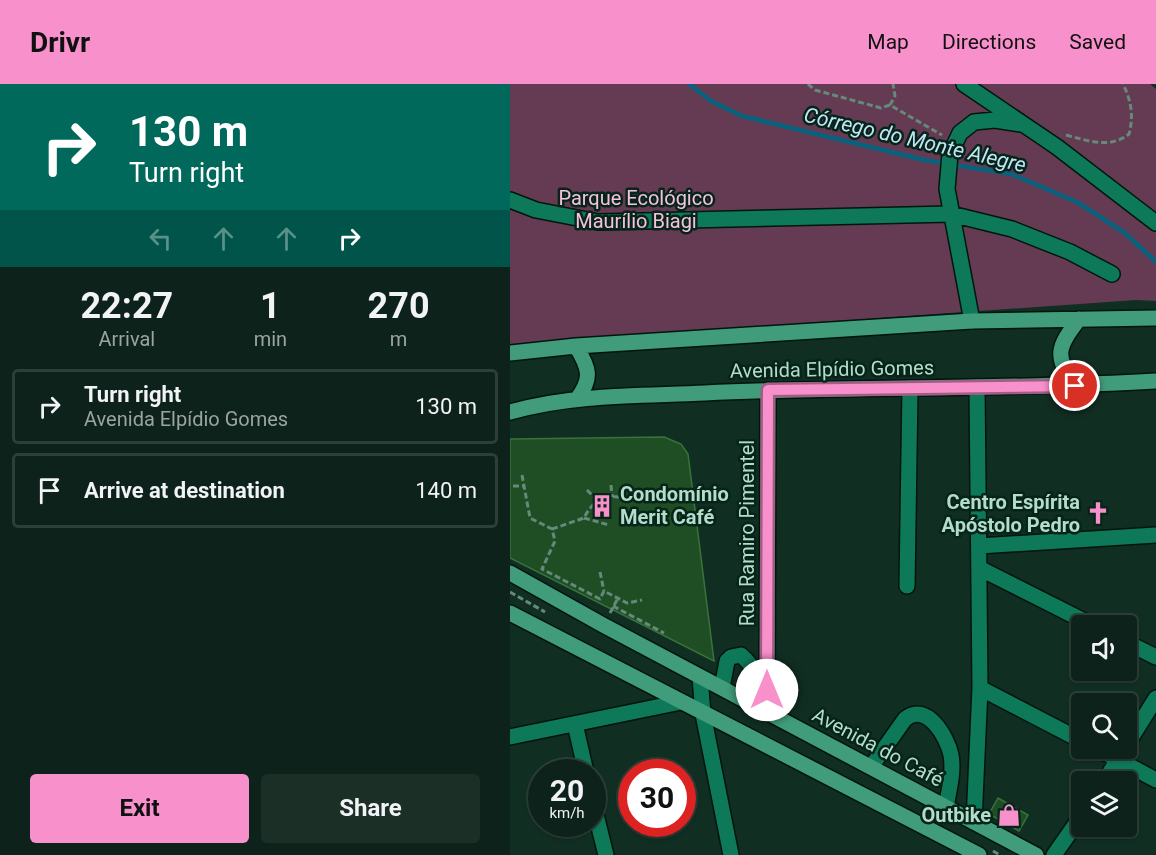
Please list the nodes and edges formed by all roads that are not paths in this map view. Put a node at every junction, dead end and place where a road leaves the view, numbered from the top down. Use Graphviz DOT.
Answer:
graph roads {
  1 [pos="964,84"];
  2 [pos="1021,124"];
  3 [pos="510,200"];
  4 [pos="951,214"];
  5 [pos="1156,223"];
  6 [pos="1113,274"];
  7 [pos="1156,318"];
  8 [pos="1079,319"];
  9 [pos="972,321"];
  10 [pos="576,346"];
  11 [pos="510,353"];
  12 [pos="1156,381"];
  13 [pos="1075,386"];
  14 [pos="977,387"];
  15 [pos="910,388"];
  16 [pos="768,390"];
  17 [pos="577,399"];
  18 [pos="510,412"];
  19 [pos="1156,535"];
  20 [pos="978,546"];
  21 [pos="979,568"];
  22 [pos="510,573"];
  23 [pos="907,586"];
  24 [pos="510,614"];
  25 [pos="1072,615"];
  26 [pos="1137,648"];
  27 [pos="1156,657"];
  28 [pos="700,677"];
  29 [pos="722,688"];
  30 [pos="980,688"];
  31 [pos="1156,698"];
  32 [pos="681,702"];
  33 [pos="762,710"];
  34 [pos="704,714"];
  35 [pos="575,724"];
  36 [pos="1137,729"];
  37 [pos="1071,735"];
  38 [pos="510,737"];
  39 [pos="583,759"];
  40 [pos="1131,759"];
  41 [pos="871,767"];
  42 [pos="1156,780"];
  43 [pos="946,807"];
  44 [pos="974,822"];
  45 [pos="1071,831"];
  46 [pos="602,837"];
  47 [pos="972,854"];
  48 [pos="606,855"];
  49 [pos="731,855"];
  50 [pos="1036,855"];
  51 [pos="1054,855"];
  1 -- 2 [label="street"];
  2 -- 4 [label="street"];
  2 -- 5 [label="street"];
  3 -- 4 [label="street"];
  4 -- 6 [label="street"];
  4 -- 9 [label="street"];
  7 -- 8 [label="main road, Avenida Elpídio Gomes"];
  8 -- 9 [label="main road, Avenida Elpídio Gomes"];
  8 -- 13 [label="main road"];
  9 -- 10 [label="main road, Avenida Elpídio Gomes"];
  10 -- 11 [label="main road, Avenida Elpídio Gomes"];
  10 -- 17 [label="main road"];
  12 -- 13 [label="main road, Avenida Elpídio Gomes"];
  13 -- 14 [label="main road, Avenida Elpídio Gomes"];
  14 -- 15 [label="main road, Avenida Elpídio Gomes"];
  14 -- 20 [label="street"];
  15 -- 16 [label="main road, Avenida Elpídio Gomes"];
  15 -- 23 [label="street"];
  16 -- 17 [label="main road, Avenida Elpídio Gomes"];
  16 -- 33 [label="street, Rua Ramiro Pimentel"];
  17 -- 18 [label="main road, Avenida Elpídio Gomes"];
  19 -- 20 [label="street"];
  20 -- 21 [label="street"];
  21 -- 25 [label="street"];
  21 -- 30 [label="street"];
  22 -- 28 [label="main road, Avenida do Café"];
  24 -- 32 [label="main road"];
  26 -- 27 [label="street"];
  28 -- 29 [label="main road, Avenida do Café"];
  28 -- 34 [label="street"];
  29 -- 33 [label="main road, Avenida do Café"];
  29 -- 33 [label="street"];
  30 -- 37 [label="street"];
  30 -- 44 [label="street"];
  31 -- 36 [label="street"];
  32 -- 34 [label="main road"];
  32 -- 35 [label="street"];
  33 -- 41 [label="main road, Avenida do Café"];
  34 -- 47 [label="main road"];
  34 -- 49 [label="street"];
  35 -- 38 [label="street"];
  35 -- 39 [label="street"];
  40 -- 42 [label="street"];
  41 -- 43 [label="main road, Avenida do Café"];
  41 -- 43 [label="street"];
  43 -- 44 [label="main road, Avenida do Café"];
  44 -- 50 [label="main road, Avenida do Café"];
  45 -- 51 [label="street"];
  46 -- 48 [label="street"];
}
